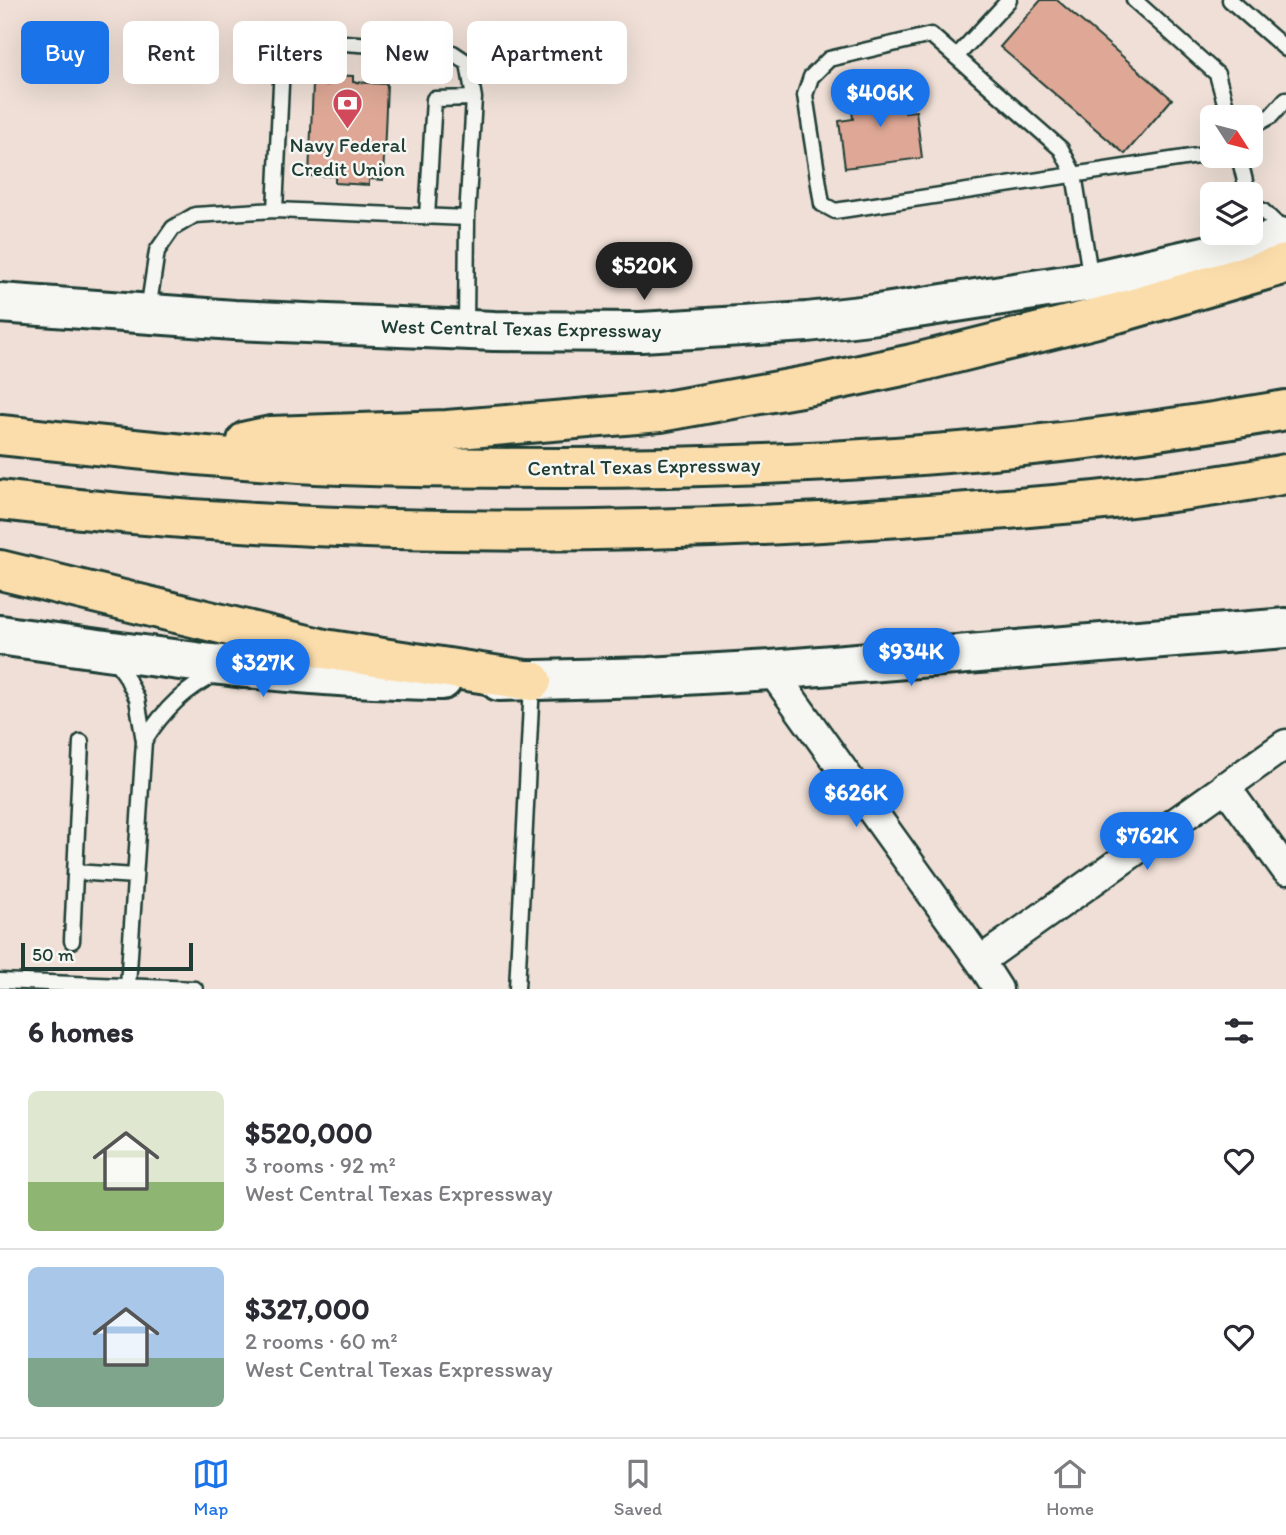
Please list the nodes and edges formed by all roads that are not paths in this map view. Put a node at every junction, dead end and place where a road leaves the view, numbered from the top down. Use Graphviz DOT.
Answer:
graph roads {
  1 [pos="1009,0"];
  2 [pos="1134,0"];
  3 [pos="1230,0"];
  4 [pos="1286,49"];
  5 [pos="956,57"];
  6 [pos="474,99"];
  7 [pos="1286,99"];
  8 [pos="1226,105"];
  9 [pos="1264,120"];
  10 [pos="1200,156"];
  11 [pos="1074,174"];
  12 [pos="275,210"];
  13 [pos="1263,212"];
  14 [pos="426,217"];
  15 [pos="467,218"];
  16 [pos="1286,235"];
  17 [pos="1263,238"];
  18 [pos="1222,245"];
  19 [pos="1286,264"];
  20 [pos="1092,281"];
  21 [pos="0,303"];
  22 [pos="148,314"];
  23 [pos="466,330"];
  24 [pos="1286,411"];
  25 [pos="0,435"];
  26 [pos="186,454"];
  27 [pos="1286,474"];
  28 [pos="0,500"];
  29 [pos="0,570"];
  30 [pos="1281,633"];
  31 [pos="0,635"];
  32 [pos="108,651"];
  33 [pos="233,667"];
  34 [pos="771,670"];
  35 [pos="532,681"];
  36 [pos="144,741"];
  37 [pos="81,743"];
  38 [pos="1286,744"];
  39 [pos="1225,786"];
  40 [pos="1286,870"];
  41 [pos="75,872"];
  42 [pos="135,876"];
  43 [pos="72,941"];
  44 [pos="980,961"];
  45 [pos="0,981"];
  46 [pos="128,986"];
  47 [pos="195,989"];
  48 [pos="517,989"];
  49 [pos="998,989"];
  1 -- 5 [label="lane"];
  2 -- 8 [label="lane"];
  3 -- 4 [label="lane"];
  5 -- 11 [label="lane"];
  5 -- 11 [label="lane"];
  6 -- 12 [label="lane"];
  6 -- 14 [label="lane"];
  6 -- 15 [label="lane"];
  7 -- 9 [label="lane"];
  10 -- 11 [label="lane"];
  11 -- 20 [label="lane"];
  12 -- 14 [label="lane"];
  12 -- 22 [label="lane"];
  13 -- 16 [label="lane"];
  14 -- 15 [label="lane"];
  15 -- 23 [label="lane"];
  16 -- 17 [label="main road, West Central Texas Expressway"];
  18 -- 20 [label="main road, West Central Texas Expressway"];
  19 -- 26 [label="highway"];
  20 -- 23 [label="main road, West Central Texas Expressway"];
  21 -- 22 [label="main road, West Central Texas Expressway"];
  22 -- 23 [label="main road, West Central Texas Expressway"];
  24 -- 26 [label="highway, Central Texas Expressway"];
  25 -- 26 [label="highway, Central Texas Expressway"];
  27 -- 28 [label="highway"];
  29 -- 35 [label="highway"];
  30 -- 34 [label="main road"];
  31 -- 32 [label="main road"];
  32 -- 33 [label="main road"];
  32 -- 36 [label="lane"];
  33 -- 35 [label="main road"];
  33 -- 36 [label="lane"];
  34 -- 35 [label="main road"];
  34 -- 44 [label="street"];
  35 -- 48 [label="lane"];
  36 -- 42 [label="lane"];
  37 -- 41 [label="lane"];
  38 -- 39 [label="street"];
  39 -- 40 [label="street"];
  39 -- 44 [label="street"];
  41 -- 42 [label="lane"];
  41 -- 43 [label="lane"];
  42 -- 46 [label="lane"];
  44 -- 49 [label="street"];
  45 -- 46 [label="lane"];
  46 -- 47 [label="lane"];
}
